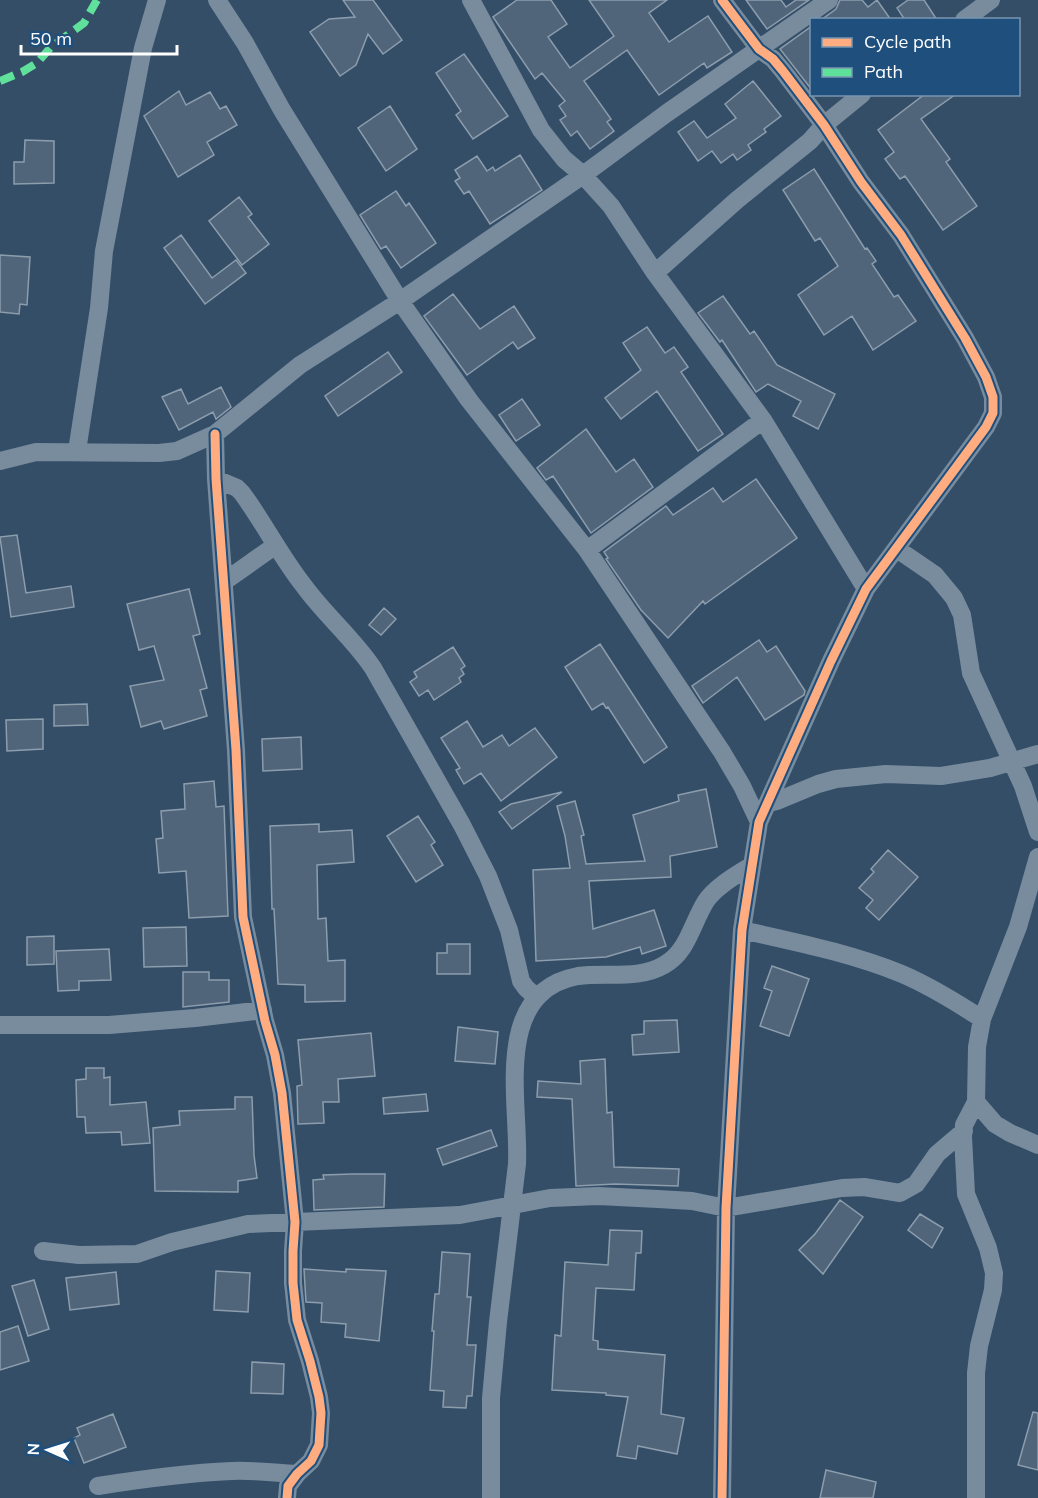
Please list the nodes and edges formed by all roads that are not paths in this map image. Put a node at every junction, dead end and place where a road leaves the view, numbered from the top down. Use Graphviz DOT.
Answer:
graph roads {
  1 [pos="157,0"];
  2 [pos="217,0"];
  3 [pos="471,0"];
  4 [pos="722,0"];
  5 [pos="829,0"];
  6 [pos="991,0"];
  7 [pos="967,18"];
  8 [pos="759,49"];
  9 [pos="860,96"];
  10 [pos="824,125"];
  11 [pos="583,176"];
  12 [pos="655,273"];
  13 [pos="400,301"];
  14 [pos="763,420"];
  15 [pos="214,434"];
  16 [pos="77,451"];
  17 [pos="0,461"];
  18 [pos="216,479"];
  19 [pos="276,545"];
  20 [pos="897,549"];
  21 [pos="587,550"];
  22 [pos="225,581"];
  23 [pos="866,589"];
  24 [pos="1038,754"];
  25 [pos="1013,762"];
  26 [pos="768,803"];
  27 [pos="759,822"];
  28 [pos="1038,832"];
  29 [pos="1038,857"];
  30 [pos="752,865"];
  31 [pos="742,930"];
  32 [pos="536,998"];
  33 [pos="263,1010"];
  34 [pos="982,1019"];
  35 [pos="0,1025"];
  36 [pos="976,1102"];
  37 [pos="964,1131"];
  38 [pos="1038,1145"];
  39 [pos="512,1204"];
  40 [pos="726,1208"];
  41 [pos="296,1222"];
  42 [pos="43,1251"];
  43 [pos="297,1474"];
  44 [pos="98,1486"];
  45 [pos="287,1498"];
  46 [pos="491,1498"];
  47 [pos="722,1498"];
  48 [pos="976,1498"];
  1 -- 16 [label="street"];
  2 -- 13 [label="street"];
  3 -- 11 [label="street"];
  4 -- 8 [label="street"];
  5 -- 8 [label="street"];
  6 -- 7 [label="street"];
  8 -- 10 [label="street"];
  8 -- 11 [label="street"];
  9 -- 10 [label="street"];
  10 -- 12 [label="street"];
  10 -- 20 [label="street"];
  11 -- 12 [label="street"];
  11 -- 13 [label="street"];
  12 -- 14 [label="street"];
  13 -- 15 [label="street"];
  13 -- 21 [label="street"];
  14 -- 21 [label="street"];
  14 -- 23 [label="street"];
  15 -- 16 [label="street"];
  15 -- 18 [label="street"];
  16 -- 17 [label="street"];
  18 -- 19 [label="street"];
  18 -- 22 [label="street"];
  19 -- 22 [label="street"];
  19 -- 32 [label="street"];
  20 -- 23 [label="street"];
  20 -- 25 [label="street"];
  21 -- 27 [label="street"];
  22 -- 33 [label="street"];
  23 -- 26 [label="street"];
  24 -- 25 [label="street"];
  25 -- 26 [label="street"];
  25 -- 28 [label="street"];
  26 -- 27 [label="street"];
  27 -- 30 [label="street"];
  29 -- 34 [label="street"];
  30 -- 31 [label="street"];
  30 -- 32 [label="street"];
  31 -- 34 [label="street"];
  31 -- 40 [label="street"];
  32 -- 39 [label="street"];
  33 -- 35 [label="street"];
  33 -- 41 [label="street"];
  34 -- 36 [label="street"];
  36 -- 37 [label="street"];
  36 -- 38 [label="street"];
  37 -- 40 [label="street"];
  37 -- 48 [label="street"];
  39 -- 40 [label="street"];
  39 -- 41 [label="street"];
  39 -- 46 [label="street"];
  40 -- 47 [label="street"];
  41 -- 42 [label="street"];
  41 -- 43 [label="street"];
  43 -- 44 [label="street"];
  43 -- 45 [label="street"];
}
